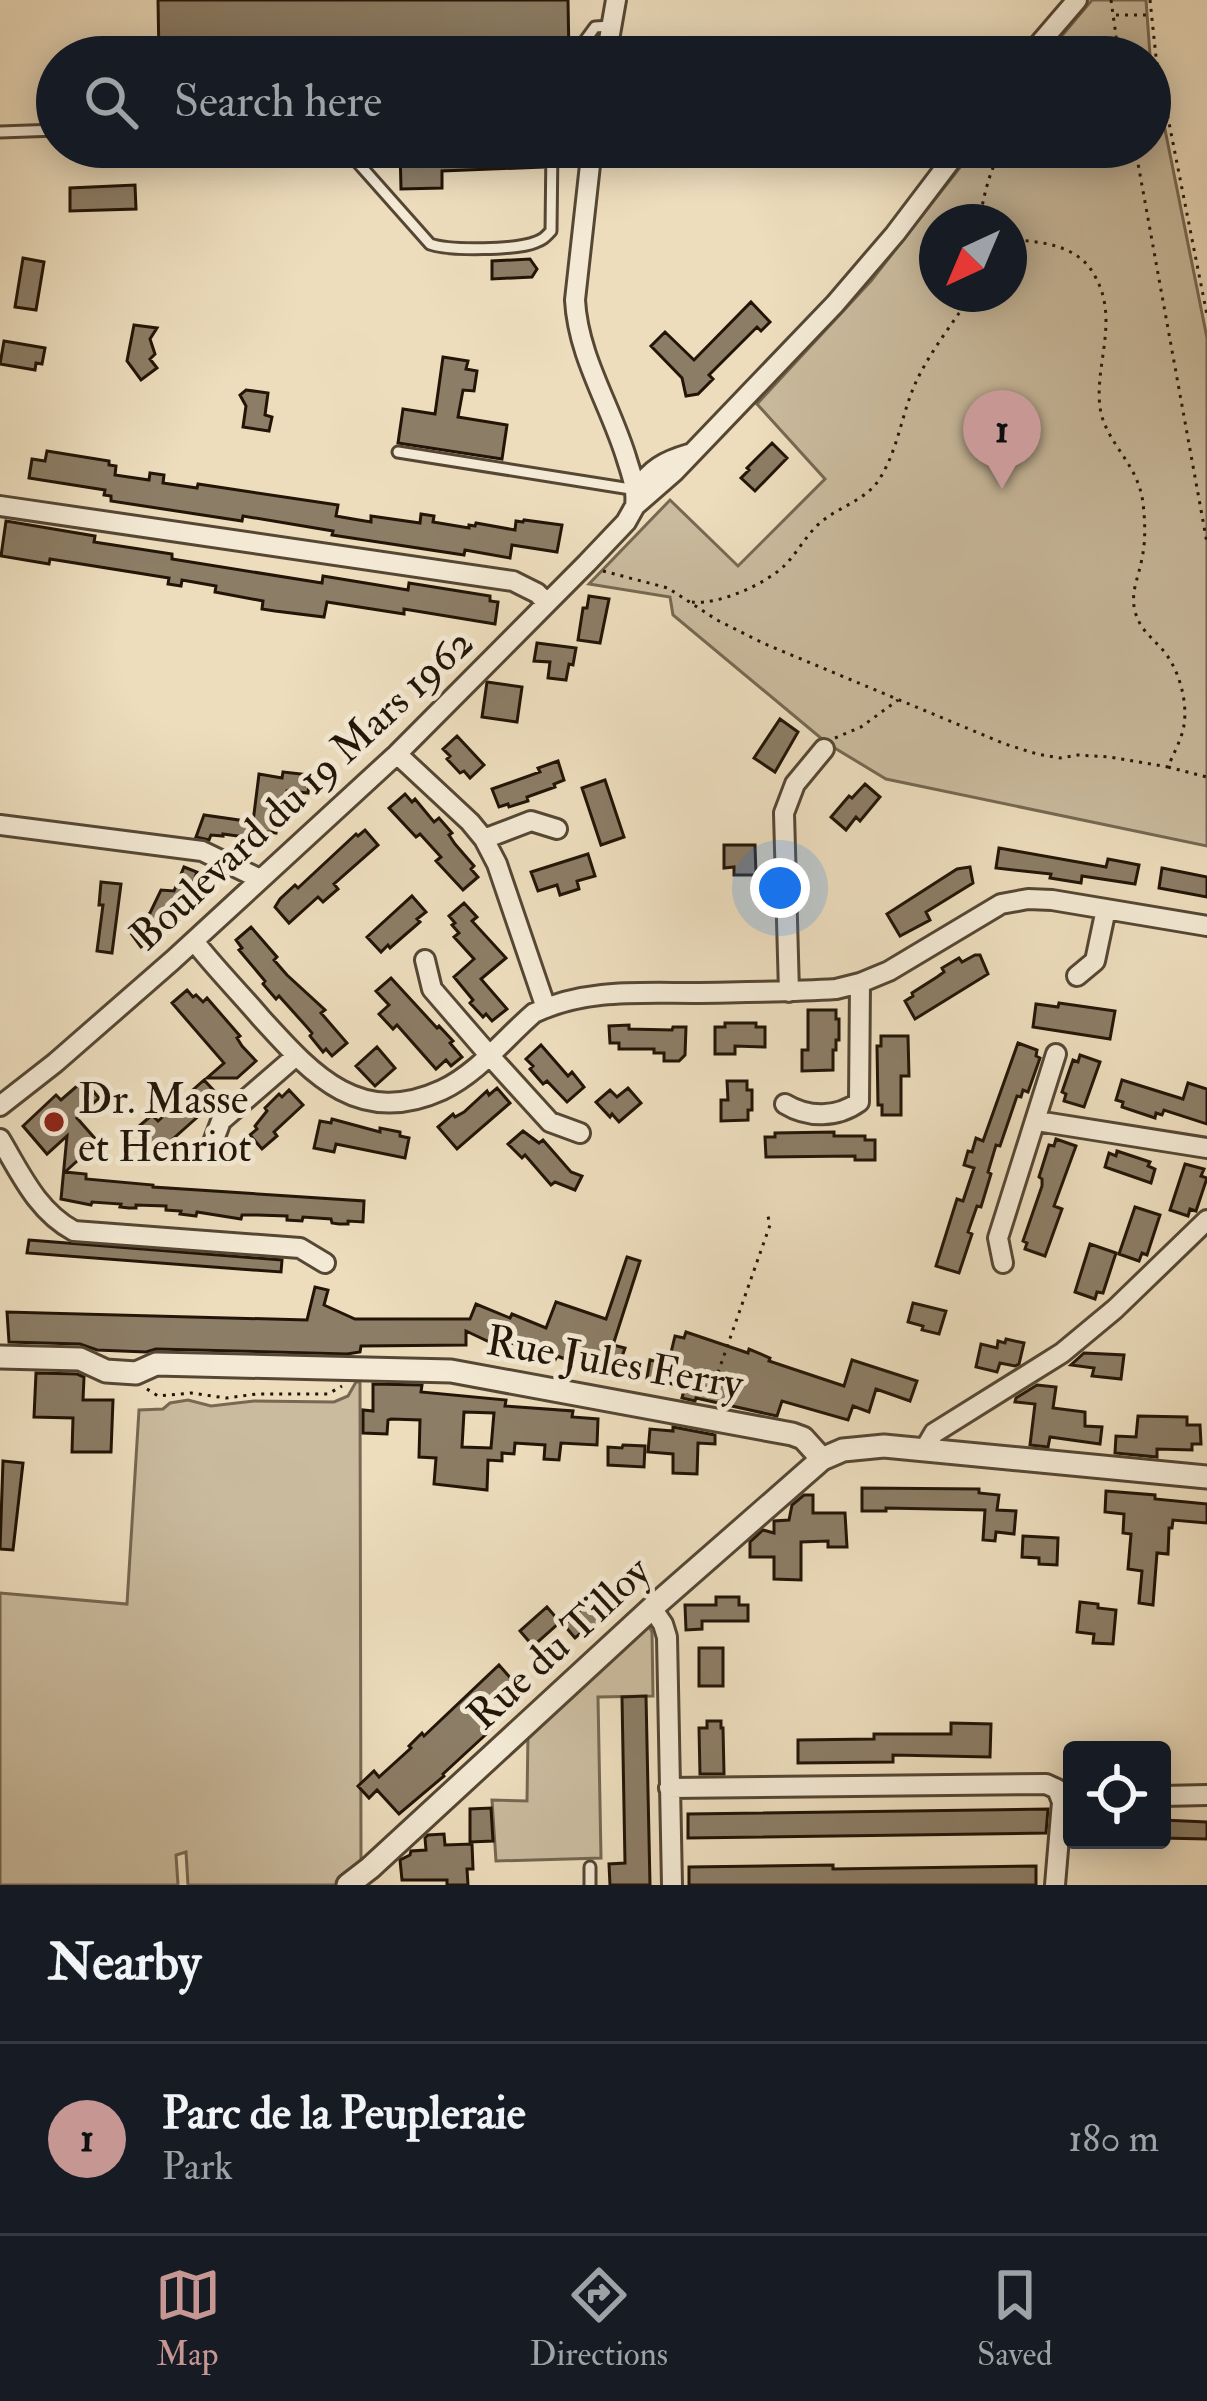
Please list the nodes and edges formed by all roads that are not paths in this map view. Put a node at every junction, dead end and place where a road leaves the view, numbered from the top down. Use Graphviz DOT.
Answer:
graph roads {
  1 [pos="616,0"];
  2 [pos="1076,0"];
  3 [pos="611,26"];
  4 [pos="588,36"];
  5 [pos="609,36"];
  6 [pos="1045,36"];
  7 [pos="36,131"];
  8 [pos="0,132"];
  9 [pos="363,168"];
  10 [pos="552,168"];
  11 [pos="590,168"];
  12 [pos="945,168"];
  13 [pos="624,450"];
  14 [pos="398,452"];
  15 [pos="689,454"];
  16 [pos="665,461"];
  17 [pos="636,498"];
  18 [pos="0,506"];
  19 [pos="548,603"];
  20 [pos="828,744"];
  21 [pos="397,754"];
  22 [pos="0,825"];
  23 [pos="556,829"];
  24 [pos="484,839"];
  25 [pos="260,879"];
  26 [pos="1106,909"];
  27 [pos="1207,926"];
  28 [pos="194,941"];
  29 [pos="425,960"];
  30 [pos="1077,976"];
  31 [pos="860,983"];
  32 [pos="789,992"];
  33 [pos="546,1008"];
  34 [pos="1056,1054"];
  35 [pos="489,1055"];
  36 [pos="296,1056"];
  37 [pos="785,1104"];
  38 [pos="0,1106"];
  39 [pos="1037,1121"];
  40 [pos="580,1133"];
  41 [pos="0,1139"];
  42 [pos="1207,1148"];
  43 [pos="210,1150"];
  44 [pos="1207,1220"];
  45 [pos="325,1263"];
  46 [pos="1003,1263"];
  47 [pos="0,1357"];
  48 [pos="924,1450"];
  49 [pos="822,1459"];
  50 [pos="1207,1477"];
  51 [pos="652,1608"];
  52 [pos="669,1787"];
  53 [pos="1207,1795"];
  54 [pos="1171,1796"];
  55 [pos="590,1867"];
  56 [pos="348,1885"];
  57 [pos="590,1885"];
  58 [pos="672,1885"];
  59 [pos="1055,1885"];
  1 -- 3 [label="street"];
  2 -- 6 [label="street"];
  3 -- 4 [label="lane"];
  3 -- 5 [label="street"];
  7 -- 8 [label="lane"];
  9 -- 10 [label="lane"];
  11 -- 13 [label="street"];
  12 -- 15 [label="street, Boulevard du 19 Mars 1962"];
  13 -- 16 [label="street"];
  13 -- 17 [label="street"];
  14 -- 17 [label="lane"];
  15 -- 16 [label="street, Boulevard du 19 Mars 1962"];
  15 -- 17 [label="street, Boulevard du 19 Mars 1962"];
  16 -- 17 [label="street, Boulevard du 19 Mars 1962"];
  17 -- 19 [label="street, Boulevard du 19 Mars 1962"];
  18 -- 19 [label="street"];
  19 -- 21 [label="street, Boulevard du 19 Mars 1962"];
  20 -- 32 [label="street"];
  21 -- 24 [label="street"];
  21 -- 25 [label="street, Boulevard du 19 Mars 1962"];
  22 -- 25 [label="street"];
  23 -- 24 [label="street"];
  24 -- 33 [label="street"];
  25 -- 28 [label="street, Boulevard du 19 Mars 1962"];
  26 -- 27 [label="street"];
  26 -- 30 [label="street"];
  26 -- 31 [label="street"];
  28 -- 36 [label="street"];
  28 -- 38 [label="street, Boulevard du 19 Mars 1962"];
  29 -- 35 [label="street"];
  31 -- 32 [label="street"];
  31 -- 37 [label="street"];
  32 -- 33 [label="street"];
  33 -- 35 [label="street"];
  34 -- 39 [label="street"];
  35 -- 36 [label="street"];
  35 -- 40 [label="street"];
  36 -- 43 [label="street"];
  39 -- 42 [label="street"];
  39 -- 46 [label="street"];
  41 -- 45 [label="street"];
  44 -- 48 [label="street"];
  47 -- 49 [label="street, Rue Jules Ferry"];
  48 -- 49 [label="street"];
  48 -- 50 [label="street"];
  49 -- 51 [label="street, Rue du Tilloy"];
  51 -- 52 [label="street"];
  51 -- 56 [label="street, Rue du Tilloy"];
  52 -- 58 [label="street"];
  52 -- 59 [label="street"];
  53 -- 54 [label="street"];
  55 -- 57 [label="lane"];
}
